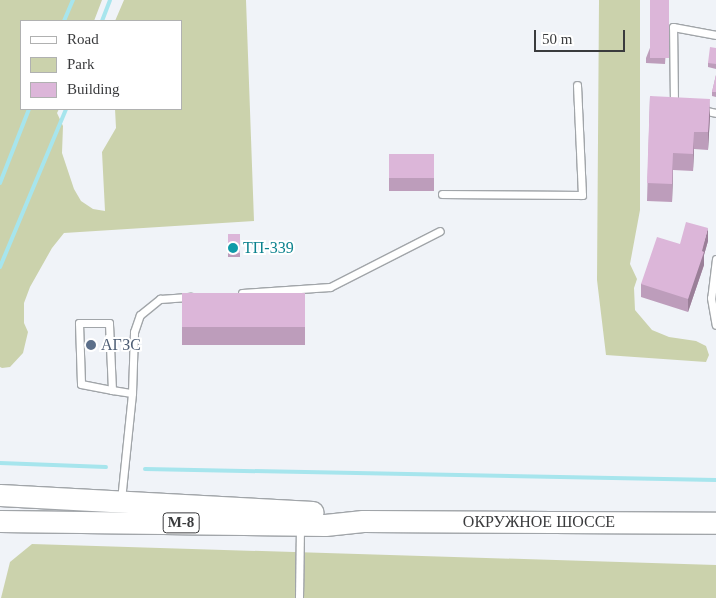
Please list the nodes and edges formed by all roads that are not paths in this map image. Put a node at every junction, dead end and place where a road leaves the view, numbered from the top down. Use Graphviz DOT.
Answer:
graph roads {
  1 [pos="716,35"];
  2 [pos="577,85"];
  3 [pos="681,106"];
  4 [pos="690,107"];
  5 [pos="716,113"];
  6 [pos="442,194"];
  7 [pos="440,231"];
  8 [pos="716,259"];
  9 [pos="236,294"];
  10 [pos="198,296"];
  11 [pos="716,325"];
  12 [pos="112,390"];
  13 [pos="132,393"];
  14 [pos="0,495"];
  15 [pos="121,500"];
  16 [pos="0,521"];
  17 [pos="363,521"];
  18 [pos="716,523"];
  19 [pos="300,524"];
  20 [pos="299,598"];
  1 -- 3 [label="lane"];
  2 -- 6 [label="lane"];
  4 -- 5 [label="lane"];
  7 -- 9 [label="lane"];
  8 -- 11 [label="lane"];
  10 -- 13 [label="lane"];
  12 -- 12 [label="lane"];
  12 -- 13 [label="lane"];
  13 -- 15 [label="lane"];
  14 -- 15 [label="main road, ОКРУЖНОЕ ШОССЕ / М-8"];
  15 -- 17 [label="main road, ОКРУЖНОЕ ШОССЕ / М-8"];
  16 -- 19 [label="main road, ОКРУЖНОЕ ШОССЕ / М-8"];
  17 -- 18 [label="main road, ОКРУЖНОЕ ШОССЕ / М-8"];
  17 -- 19 [label="main road, ОКРУЖНОЕ ШОССЕ / М-8"];
  19 -- 20 [label="lane"];
}
